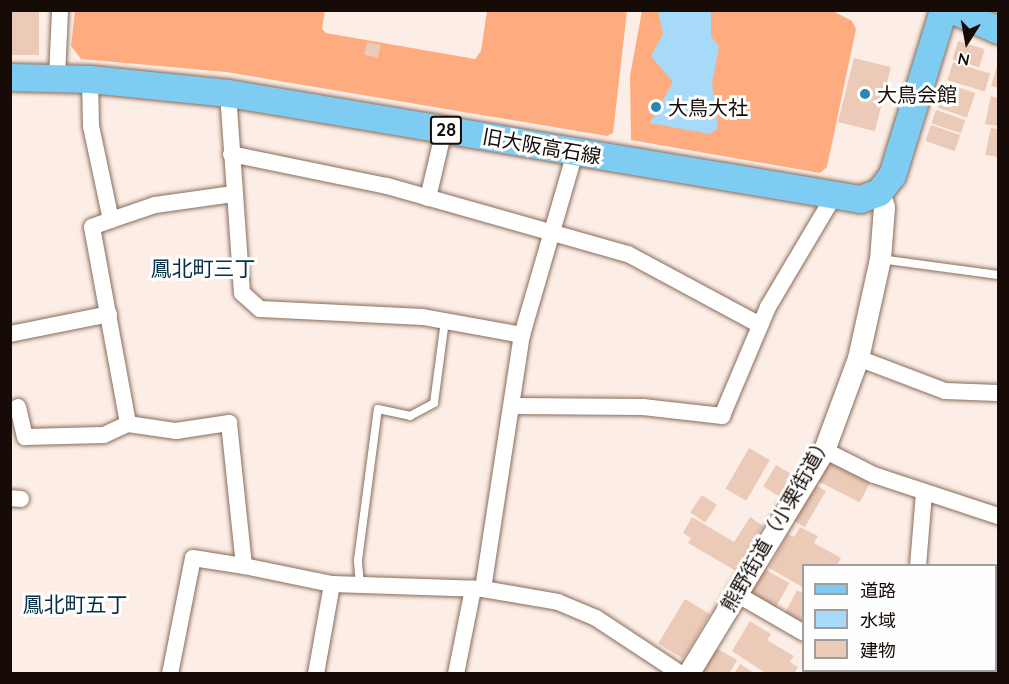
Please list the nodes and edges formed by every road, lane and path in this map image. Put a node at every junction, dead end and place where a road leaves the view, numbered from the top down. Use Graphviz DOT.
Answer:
graph roads {
  1 [pos="60,10"];
  2 [pos="943,10"];
  3 [pos="952,10"];
  4 [pos="999,30"];
  5 [pos="10,77"];
  6 [pos="57,77"];
  7 [pos="90,79"];
  8 [pos="228,93"];
  9 [pos="444,130"];
  10 [pos="575,152"];
  11 [pos="231,154"];
  12 [pos="879,192"];
  13 [pos="233,194"];
  14 [pos="834,196"];
  15 [pos="428,198"];
  16 [pos="111,220"];
  17 [pos="548,233"];
  18 [pos="880,259"];
  19 [pos="999,275"];
  20 [pos="109,314"];
  21 [pos="445,321"];
  22 [pos="760,325"];
  23 [pos="10,334"];
  24 [pos="522,335"];
  25 [pos="858,358"];
  26 [pos="999,393"];
  27 [pos="513,406"];
  28 [pos="18,407"];
  29 [pos="128,424"];
  30 [pos="824,450"];
  31 [pos="924,493"];
  32 [pos="999,516"];
  33 [pos="918,564"];
  34 [pos="244,566"];
  35 [pos="332,584"];
  36 [pos="360,585"];
  37 [pos="478,589"];
  38 [pos="735,593"];
  39 [pos="802,632"];
  40 [pos="170,674"];
  41 [pos="316,674"];
  42 [pos="456,674"];
  43 [pos="681,674"];
  44 [pos="688,674"];
  1 -- 6 [label="street"];
  2 -- 12 [label="main road"];
  3 -- 4 [label="main road"];
  5 -- 6 [label="main road, 旧大阪高石線 / 28"];
  6 -- 7 [label="main road, 旧大阪高石線 / 28"];
  7 -- 8 [label="main road, 旧大阪高石線 / 28"];
  7 -- 16 [label="street"];
  8 -- 9 [label="main road, 旧大阪高石線 / 28"];
  8 -- 11 [label="street"];
  9 -- 10 [label="main road, 旧大阪高石線 / 28"];
  9 -- 15 [label="street"];
  10 -- 14 [label="main road, 旧大阪高石線 / 28"];
  10 -- 17 [label="street"];
  11 -- 13 [label="street"];
  11 -- 15 [label="street"];
  12 -- 14 [label="main road, 旧大阪高石線 / 28"];
  12 -- 18 [label="street, 熊野街道（小栗街道）"];
  13 -- 16 [label="street"];
  13 -- 21 [label="street"];
  14 -- 22 [label="street"];
  15 -- 17 [label="street"];
  16 -- 20 [label="street"];
  17 -- 22 [label="street"];
  17 -- 24 [label="street"];
  18 -- 19 [label="lane"];
  18 -- 25 [label="street, 熊野街道（小栗街道）"];
  20 -- 23 [label="street"];
  20 -- 29 [label="street"];
  21 -- 24 [label="street"];
  21 -- 36 [label="lane"];
  22 -- 27 [label="street"];
  24 -- 27 [label="street"];
  25 -- 26 [label="street"];
  25 -- 30 [label="street, 熊野街道（小栗街道）"];
  27 -- 37 [label="street"];
  28 -- 29 [label="street"];
  29 -- 34 [label="street"];
  30 -- 31 [label="street"];
  30 -- 38 [label="street, 熊野街道（小栗街道）"];
  31 -- 32 [label="street"];
  31 -- 33 [label="street"];
  34 -- 35 [label="street"];
  34 -- 40 [label="street"];
  35 -- 36 [label="street"];
  35 -- 41 [label="street"];
  36 -- 37 [label="street"];
  37 -- 42 [label="street"];
  37 -- 43 [label="street"];
  38 -- 39 [label="street"];
  38 -- 44 [label="street, 熊野街道（小栗街道）"];
}
